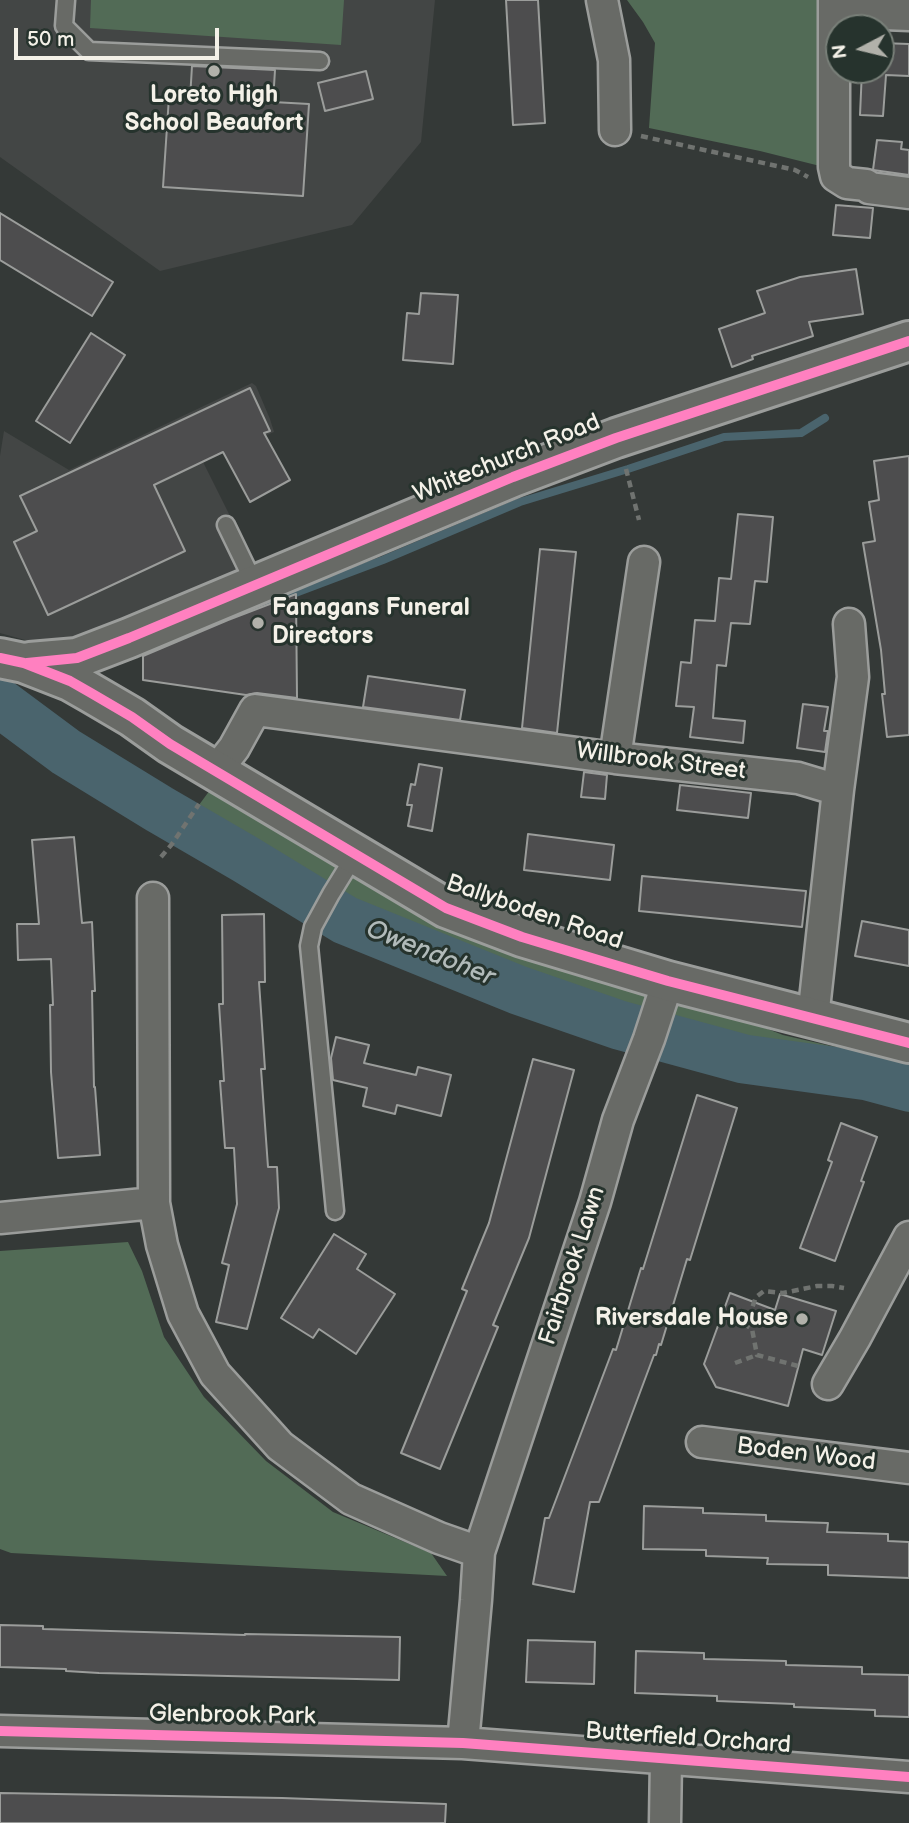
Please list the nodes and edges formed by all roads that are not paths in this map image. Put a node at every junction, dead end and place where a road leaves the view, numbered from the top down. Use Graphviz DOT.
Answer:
graph roads {
  1 [pos="66,0"];
  2 [pos="602,0"];
  3 [pos="834,6"];
  4 [pos="909,15"];
  5 [pos="320,61"];
  6 [pos="615,130"];
  7 [pos="909,193"];
  8 [pos="909,341"];
  9 [pos="226,525"];
  10 [pos="645,562"];
  11 [pos="255,585"];
  12 [pos="849,624"];
  13 [pos="129,638"];
  14 [pos="12,660"];
  15 [pos="80,687"];
  16 [pos="615,758"];
  17 [pos="208,787"];
  18 [pos="838,790"];
  19 [pos="355,855"];
  20 [pos="153,898"];
  21 [pos="668,981"];
  22 [pos="813,1018"];
  23 [pos="909,1043"];
  24 [pos="154,1203"];
  25 [pos="335,1211"];
  26 [pos="0,1218"];
  27 [pos="909,1237"];
  28 [pos="828,1384"];
  29 [pos="702,1442"];
  30 [pos="909,1468"];
  31 [pos="479,1552"];
  32 [pos="0,1731"];
  33 [pos="463,1743"];
  34 [pos="666,1758"];
  35 [pos="909,1777"];
  36 [pos="665,1823"];
  1 -- 5 [label="lane"];
  2 -- 6 [label="street"];
  3 -- 4 [label="street"];
  3 -- 7 [label="street"];
  8 -- 11 [label="street, Whitechurch Road"];
  9 -- 11 [label="lane"];
  10 -- 16 [label="street"];
  11 -- 13 [label="street, Whitechurch Road"];
  12 -- 18 [label="street"];
  13 -- 14 [label="street, Whitechurch Road"];
  13 -- 15 [label="street"];
  14 -- 15 [label="street, Ballyboden Road"];
  15 -- 17 [label="street, Ballyboden Road"];
  16 -- 17 [label="street, Willbrook Street"];
  16 -- 18 [label="street, Willbrook Street"];
  17 -- 19 [label="street, Ballyboden Road"];
  18 -- 22 [label="street"];
  19 -- 21 [label="street, Ballyboden Road"];
  19 -- 25 [label="lane"];
  20 -- 24 [label="street"];
  21 -- 22 [label="street, Ballyboden Road"];
  21 -- 31 [label="street, Fairbrook Lawn"];
  22 -- 23 [label="street, Ballyboden Road"];
  24 -- 26 [label="street"];
  24 -- 31 [label="street"];
  27 -- 28 [label="street"];
  29 -- 30 [label="street, Boden Wood"];
  31 -- 33 [label="street, Fairbrook Lawn"];
  32 -- 33 [label="street, Glenbrook Park"];
  33 -- 34 [label="street, Butterfield Orchard"];
  34 -- 35 [label="street, Butterfield Orchard"];
  34 -- 36 [label="street"];
}
